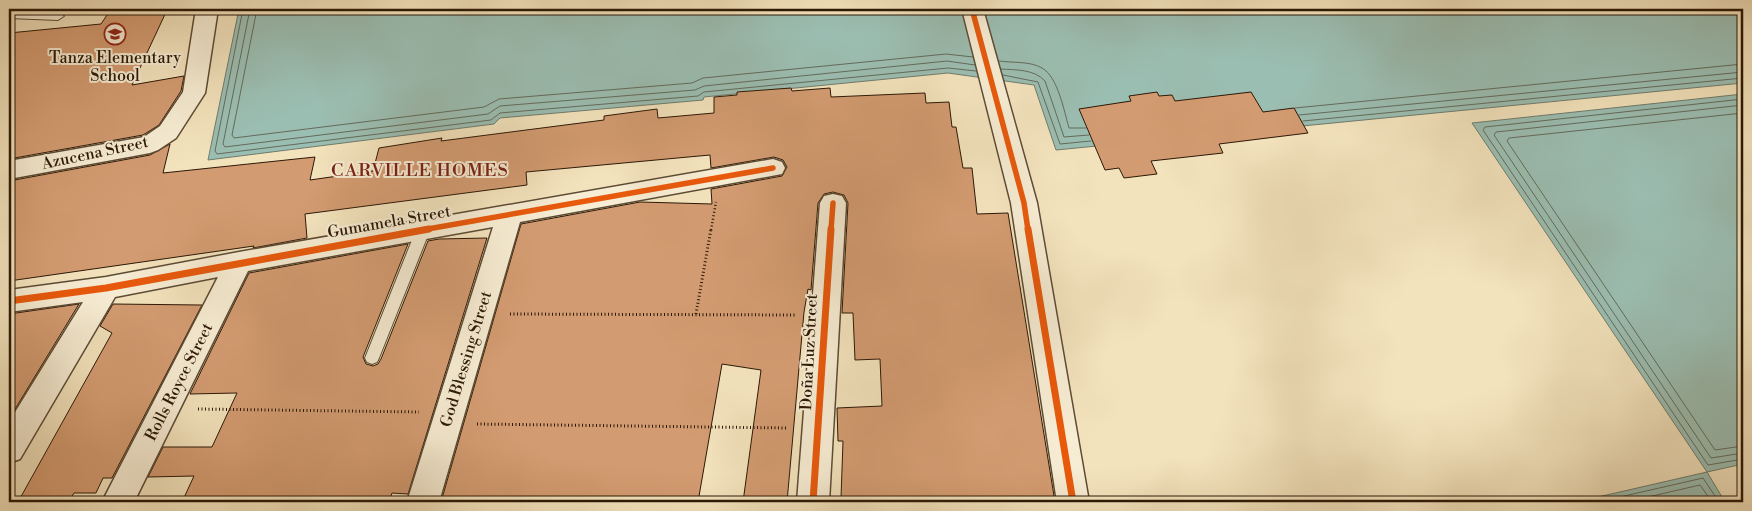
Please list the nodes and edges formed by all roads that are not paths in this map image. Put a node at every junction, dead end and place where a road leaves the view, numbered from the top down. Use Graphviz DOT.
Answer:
graph roads {
  1 [pos="207,9"];
  2 [pos="972,9"];
  3 [pos="9,14"];
  4 [pos="58,16"];
  5 [pos="773,168"];
  6 [pos="9,170"];
  7 [pos="833,203"];
  8 [pos="509,216"];
  9 [pos="423,230"];
  10 [pos="240,262"];
  11 [pos="106,288"];
  12 [pos="9,301"];
  13 [pos="372,358"];
  14 [pos="9,449"];
  15 [pos="118,502"];
  16 [pos="423,502"];
  17 [pos="812,502"];
  18 [pos="1073,502"];
  1 -- 6 [label="street, Azucena Street"];
  2 -- 18 [label="street"];
  3 -- 4 [label="lane"];
  5 -- 8 [label="street, Gumamela Street"];
  7 -- 17 [label="street, Doña Luz Street"];
  8 -- 9 [label="street, Gumamela Street"];
  8 -- 16 [label="street, God Blessing Street"];
  9 -- 10 [label="street, Gumamela Street"];
  9 -- 13 [label="lane"];
  10 -- 11 [label="street, Gumamela Street"];
  10 -- 15 [label="street, Rolls Royce Street"];
  11 -- 12 [label="street, Gumamela Street"];
  11 -- 14 [label="street"];
}
